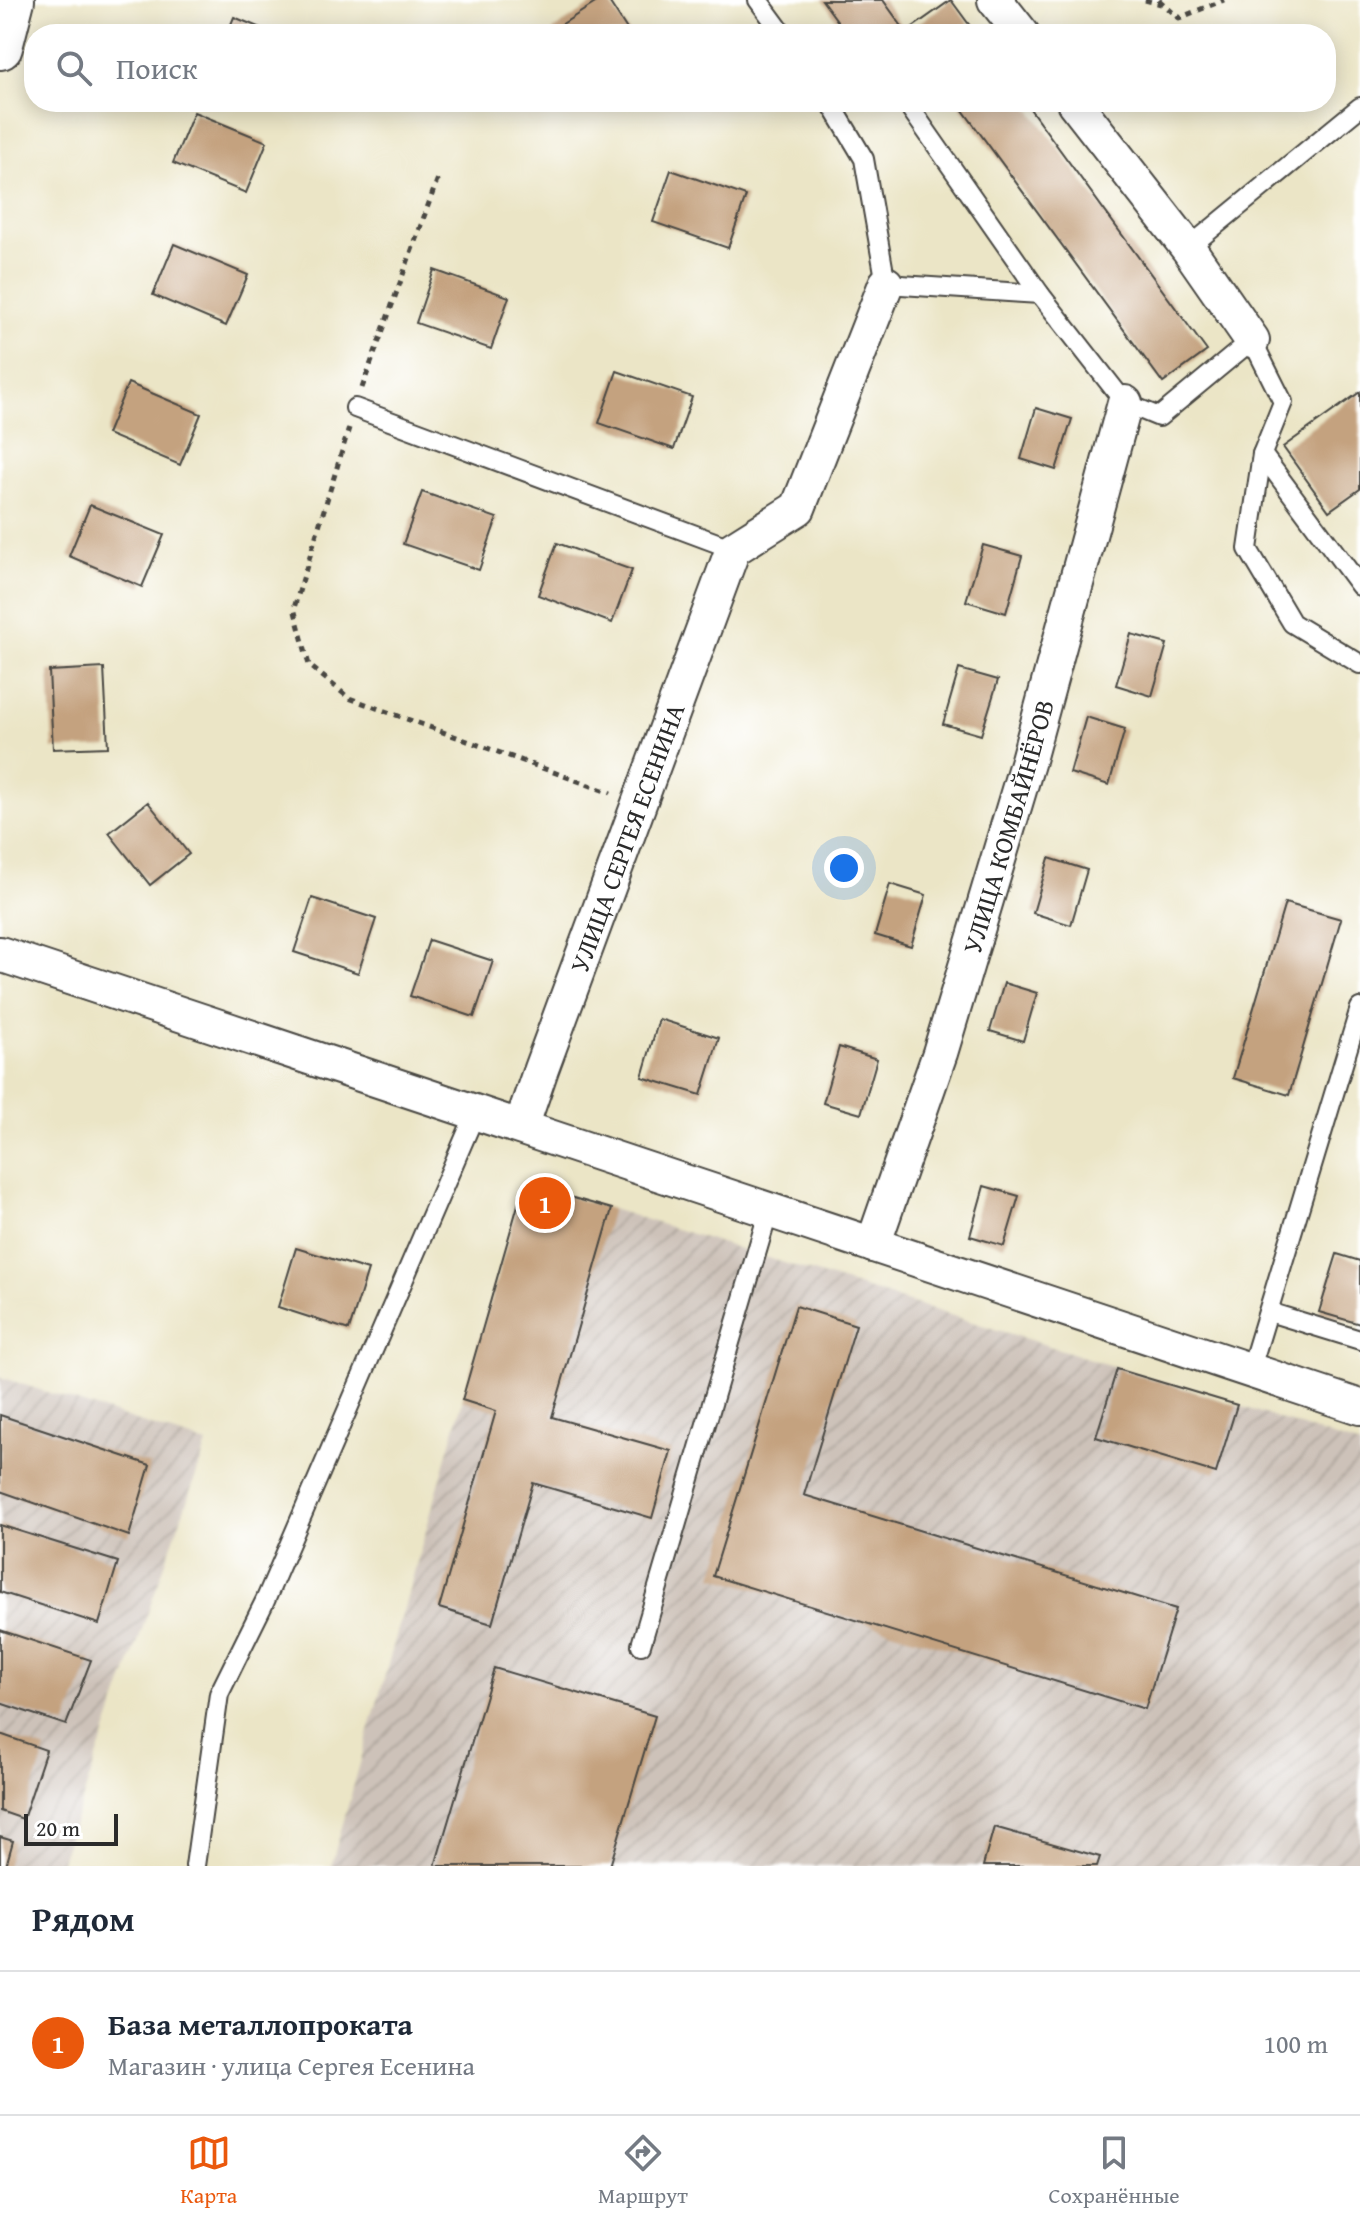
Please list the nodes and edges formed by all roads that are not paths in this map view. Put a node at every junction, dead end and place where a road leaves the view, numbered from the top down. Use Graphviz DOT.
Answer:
graph roads {
  1 [pos="12,0"];
  2 [pos="758,0"];
  3 [pos="995,0"];
  4 [pos="776,24"];
  5 [pos="1014,24"];
  6 [pos="0,47"];
  7 [pos="1360,107"];
  8 [pos="836,112"];
  9 [pos="913,112"];
  10 [pos="1082,112"];
  11 [pos="1188,248"];
  12 [pos="886,284"];
  13 [pos="1040,294"];
  14 [pos="1252,340"];
  15 [pos="1125,403"];
  16 [pos="355,408"];
  17 [pos="1262,454"];
  18 [pos="733,549"];
  19 [pos="1360,586"];
  20 [pos="1360,664"];
  21 [pos="0,954"];
  22 [pos="1360,1008"];
  23 [pos="476,1112"];
  24 [pos="521,1127"];
  25 [pos="769,1210"];
  26 [pos="873,1245"];
  27 [pos="1269,1312"];
  28 [pos="1360,1340"];
  29 [pos="1250,1371"];
  30 [pos="1360,1407"];
  31 [pos="641,1645"];
  32 [pos="195,1866"];
  1 -- 6 [label="main road"];
  2 -- 4 [label="lane"];
  3 -- 5 [label="street"];
  7 -- 11 [label="lane"];
  8 -- 12 [label="lane"];
  9 -- 13 [label="lane"];
  10 -- 11 [label="street"];
  11 -- 14 [label="street"];
  12 -- 13 [label="lane"];
  12 -- 18 [label="street"];
  13 -- 15 [label="lane"];
  14 -- 15 [label="lane"];
  14 -- 17 [label="lane"];
  15 -- 26 [label="street, УЛИЦА КОМБАЙНЁРОВ"];
  16 -- 18 [label="lane"];
  17 -- 19 [label="lane"];
  17 -- 20 [label="lane"];
  18 -- 24 [label="street, УЛИЦА СЕРГЕЯ ЕСЕНИНА"];
  21 -- 23 [label="street"];
  22 -- 27 [label="lane"];
  23 -- 24 [label="street"];
  23 -- 32 [label="lane"];
  24 -- 25 [label="street"];
  25 -- 26 [label="street"];
  25 -- 31 [label="lane"];
  26 -- 29 [label="street"];
  27 -- 28 [label="lane"];
  27 -- 29 [label="lane"];
  29 -- 30 [label="street"];
}
